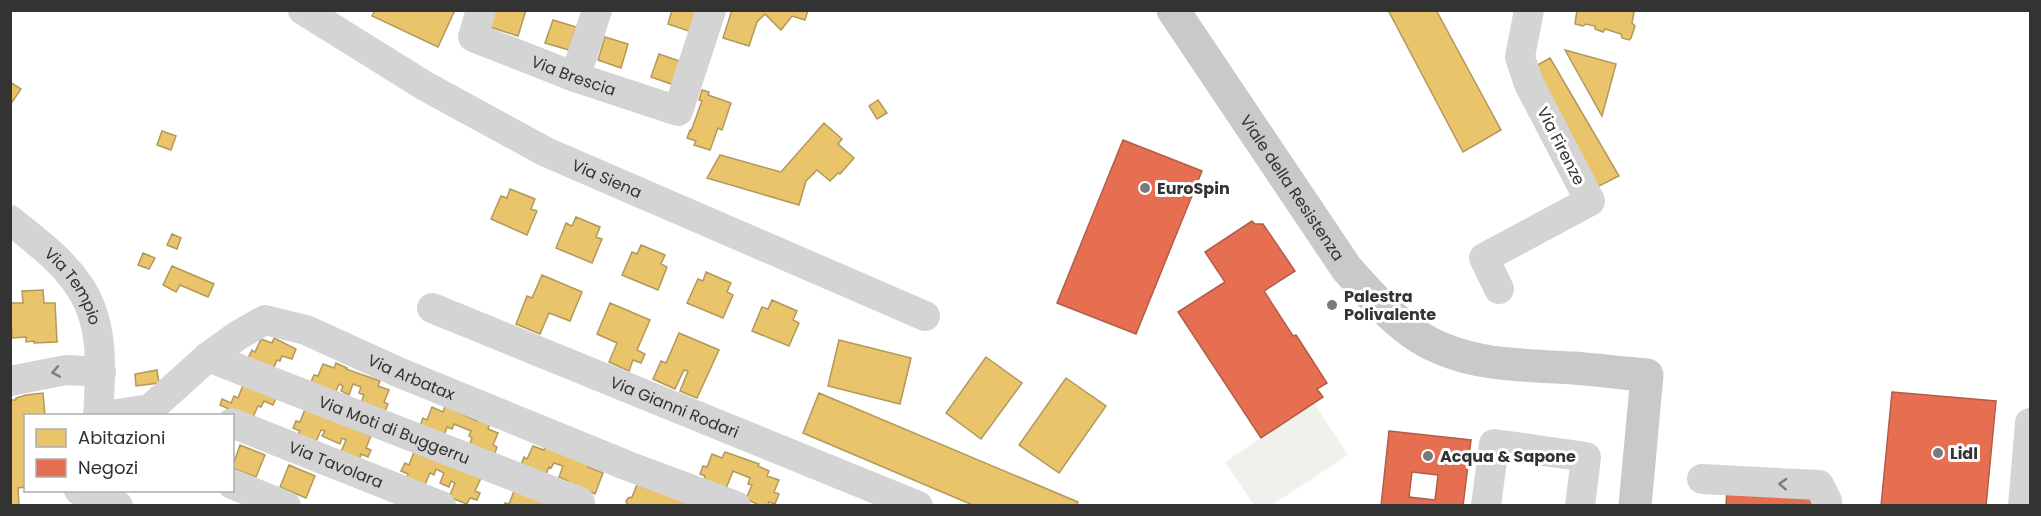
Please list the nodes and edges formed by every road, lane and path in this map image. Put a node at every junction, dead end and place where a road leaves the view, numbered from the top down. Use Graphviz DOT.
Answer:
graph roads {
  1 [pos="303,10"];
  2 [pos="597,10"];
  3 [pos="711,10"];
  4 [pos="1173,10"];
  5 [pos="1529,10"];
  6 [pos="477,24"];
  7 [pos="575,77"];
  8 [pos="10,220"];
  9 [pos="1499,289"];
  10 [pos="432,308"];
  11 [pos="925,316"];
  12 [pos="208,357"];
  13 [pos="101,372"];
  14 [pos="10,381"];
  15 [pos="162,412"];
  16 [pos="100,414"];
  17 [pos="131,414"];
  18 [pos="2031,423"];
  19 [pos="234,424"];
  20 [pos="1701,479"];
  21 [pos="234,485"];
  22 [pos="67,492"];
  23 [pos="84,492"];
  24 [pos="580,502"];
  25 [pos="61,506"];
  26 [pos="118,506"];
  27 [pos="286,506"];
  28 [pos="441,506"];
  29 [pos="736,506"];
  30 [pos="918,506"];
  31 [pos="1486,506"];
  32 [pos="1580,506"];
  33 [pos="1635,506"];
  34 [pos="1827,506"];
  35 [pos="2023,506"];
  1 -- 11 [label="street, Via Siena"];
  2 -- 7 [label="street"];
  3 -- 7 [label="street, Via Brescia"];
  4 -- 33 [label="main road, Viale della Resistenza"];
  5 -- 9 [label="street, Via Firenze"];
  6 -- 7 [label="street, Via Brescia"];
  8 -- 13 [label="street, Via Tempio"];
  10 -- 30 [label="street, Via Gianni Rodari"];
  12 -- 15 [label="street, Via Arbatax"];
  12 -- 24 [label="street, Via Moti di Buggerru"];
  12 -- 29 [label="street, Via Arbatax"];
  13 -- 14 [label="street, one-way"];
  13 -- 16 [label="street, Via Tempio"];
  15 -- 17 [label="street, Via Arbatax"];
  18 -- 35 [label="street"];
  19 -- 28 [label="street, Via Tavolara"];
  34 -- 20 [label="street, one-way"];
  21 -- 27 [label="street"];
  22 -- 25 [label="street"];
  23 -- 26 [label="street"];
  31 -- 32 [label="street"];
}
